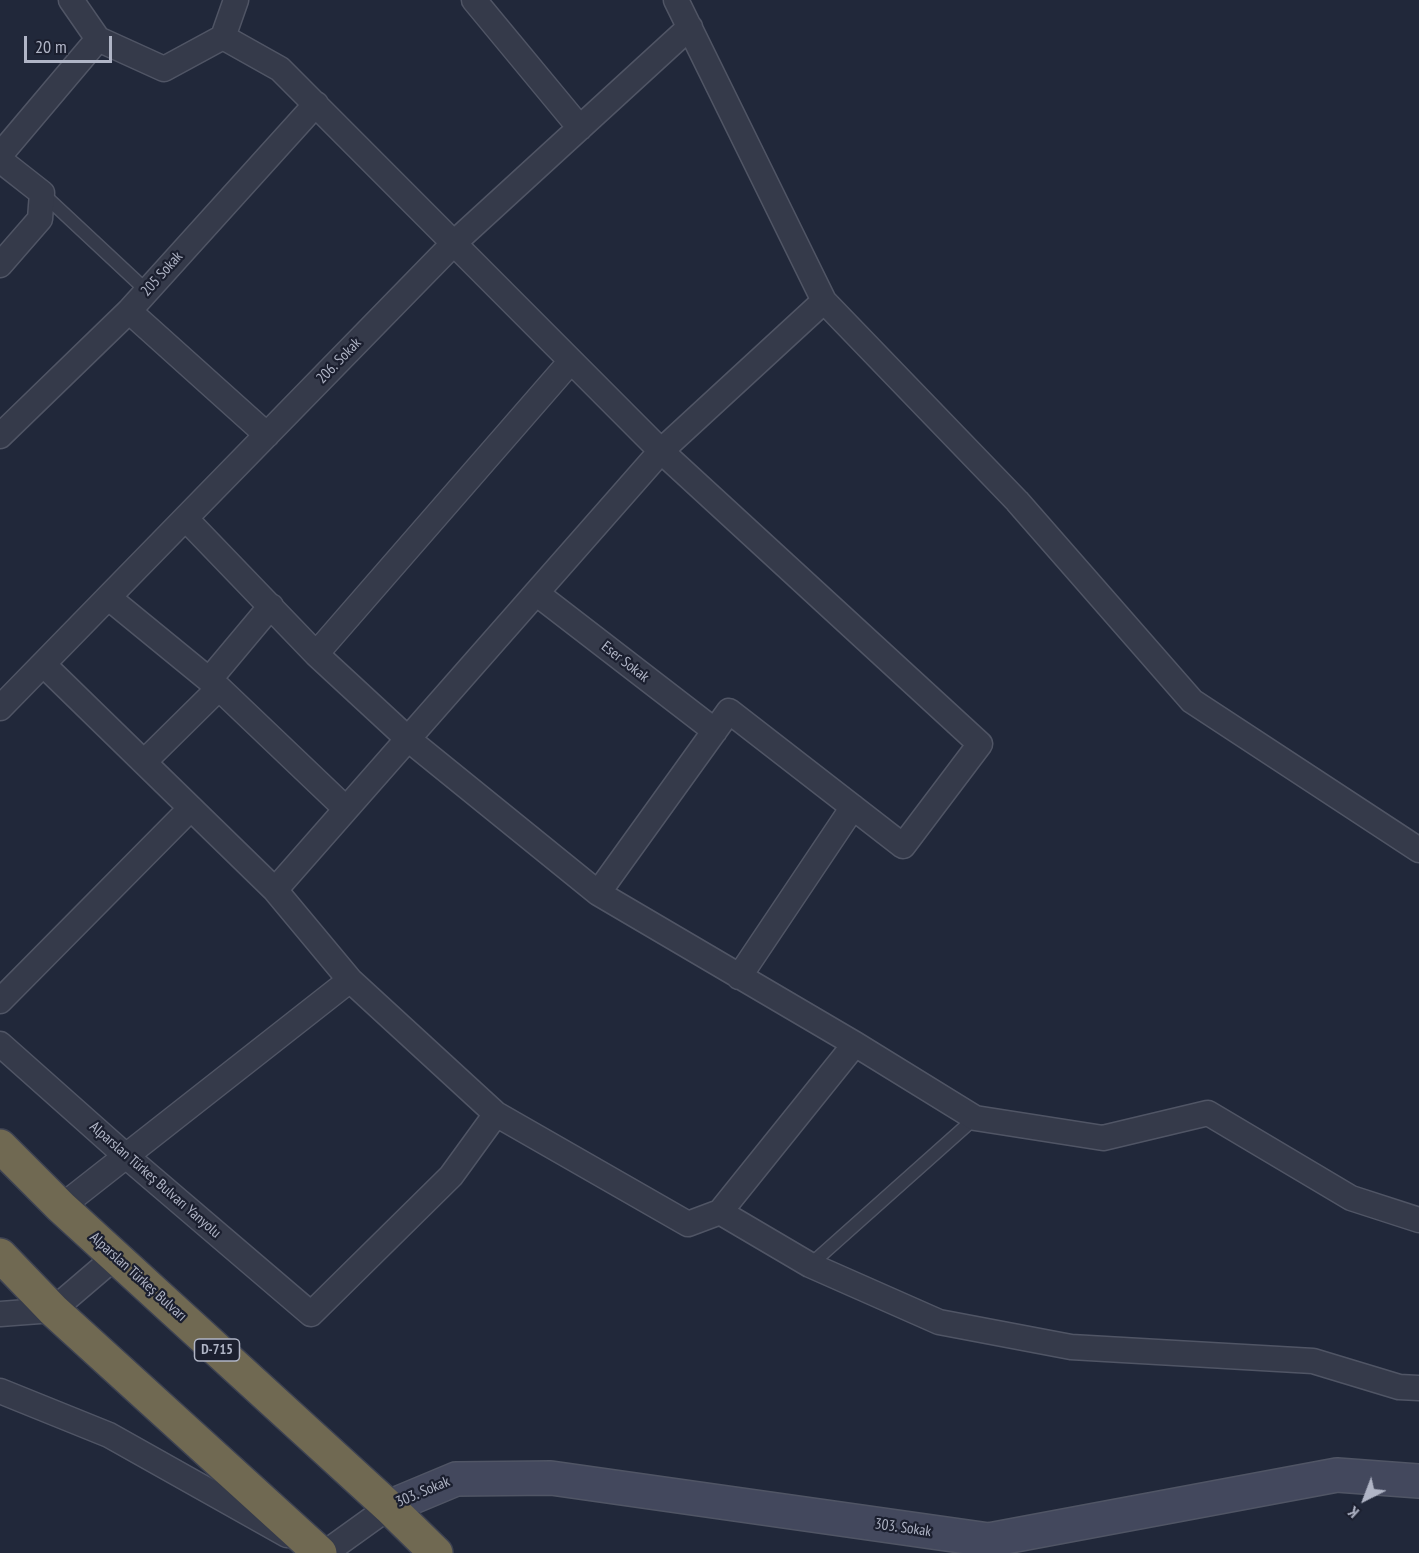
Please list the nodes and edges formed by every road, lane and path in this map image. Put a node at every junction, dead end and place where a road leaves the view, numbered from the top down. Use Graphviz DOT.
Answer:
graph roads {
  1 [pos="71,0"];
  2 [pos="236,0"];
  3 [pos="474,0"];
  4 [pos="676,0"];
  5 [pos="690,27"];
  6 [pos="223,37"];
  7 [pos="98,39"];
  8 [pos="316,104"];
  9 [pos="580,128"];
  10 [pos="0,155"];
  11 [pos="0,160"];
  12 [pos="42,193"];
  13 [pos="454,243"];
  14 [pos="0,265"];
  15 [pos="147,291"];
  16 [pos="824,302"];
  17 [pos="129,311"];
  18 [pos="571,361"];
  19 [pos="267,435"];
  20 [pos="0,436"];
  21 [pos="661,451"];
  22 [pos="186,519"];
  23 [pos="536,593"];
  24 [pos="109,598"];
  25 [pos="271,606"];
  26 [pos="316,654"];
  27 [pos="43,664"];
  28 [pos="214,684"];
  29 [pos="0,708"];
  30 [pos="715,730"];
  31 [pos="408,739"];
  32 [pos="144,762"];
  33 [pos="853,807"];
  34 [pos="191,808"];
  35 [pos="346,809"];
  36 [pos="1419,850"];
  37 [pos="275,890"];
  38 [pos="598,893"];
  39 [pos="739,976"];
  40 [pos="350,980"];
  41 [pos="0,1001"];
  42 [pos="0,1044"];
  43 [pos="855,1044"];
  44 [pos="496,1114"];
  45 [pos="975,1118"];
  46 [pos="0,1146"];
  47 [pos="126,1156"];
  48 [pos="62,1207"];
  49 [pos="720,1212"];
  50 [pos="1419,1220"];
  51 [pos="0,1255"];
  52 [pos="115,1257"];
  53 [pos="810,1265"];
  54 [pos="53,1310"];
  55 [pos="0,1314"];
  56 [pos="1419,1388"];
  57 [pos="0,1391"];
  58 [pos="1419,1481"];
  59 [pos="389,1507"];
  60 [pos="993,1546"];
  61 [pos="319,1553"];
  62 [pos="325,1553"];
  63 [pos="436,1553"];
  1 -- 7 [label="street"];
  2 -- 6 [label="street"];
  3 -- 9 [label="street"];
  4 -- 5 [label="street"];
  5 -- 9 [label="street, 206. Sokak"];
  5 -- 16 [label="street"];
  6 -- 7 [label="street"];
  6 -- 8 [label="street"];
  7 -- 10 [label="street"];
  8 -- 13 [label="street"];
  8 -- 15 [label="street, 205 Sokak"];
  9 -- 13 [label="street, 206. Sokak"];
  11 -- 12 [label="street"];
  12 -- 14 [label="street"];
  12 -- 15 [label="lane"];
  13 -- 18 [label="street"];
  13 -- 19 [label="street, 206. Sokak"];
  15 -- 17 [label="street, 205 Sokak"];
  16 -- 21 [label="street"];
  16 -- 36 [label="street"];
  17 -- 19 [label="street"];
  17 -- 20 [label="street, 205 Sokak"];
  18 -- 21 [label="street"];
  18 -- 26 [label="street"];
  19 -- 22 [label="street, 206. Sokak"];
  21 -- 23 [label="street"];
  21 -- 33 [label="street"];
  22 -- 24 [label="street, 206. Sokak"];
  22 -- 25 [label="street"];
  23 -- 30 [label="street, Eser Sokak"];
  23 -- 31 [label="street"];
  24 -- 27 [label="street, 206. Sokak"];
  24 -- 28 [label="street"];
  25 -- 26 [label="street"];
  25 -- 28 [label="street"];
  26 -- 31 [label="street"];
  27 -- 29 [label="street, 206. Sokak"];
  27 -- 32 [label="street"];
  28 -- 32 [label="street"];
  28 -- 35 [label="street"];
  30 -- 33 [label="street"];
  30 -- 38 [label="street"];
  31 -- 35 [label="street"];
  31 -- 38 [label="street"];
  32 -- 34 [label="street"];
  33 -- 39 [label="street"];
  34 -- 37 [label="street"];
  34 -- 41 [label="street"];
  35 -- 37 [label="street"];
  37 -- 40 [label="street"];
  38 -- 39 [label="street"];
  39 -- 43 [label="street"];
  40 -- 44 [label="street"];
  40 -- 47 [label="street"];
  42 -- 47 [label="street, Alparslan Türkeş Bulvarı Yanyolu"];
  43 -- 45 [label="street"];
  43 -- 49 [label="street"];
  44 -- 47 [label="street, Alparslan Türkeş Bulvarı Yanyolu"];
  44 -- 49 [label="street"];
  45 -- 50 [label="street"];
  45 -- 53 [label="lane"];
  46 -- 48 [label="highway, Alparslan Türkeş Bulvarı / D-715"];
  47 -- 48 [label="street"];
  48 -- 52 [label="highway, Alparslan Türkeş Bulvarı / D-715"];
  49 -- 53 [label="street"];
  51 -- 54 [label="highway"];
  52 -- 54 [label="street"];
  52 -- 59 [label="highway, Alparslan Türkeş Bulvarı / D-715"];
  53 -- 56 [label="street"];
  54 -- 55 [label="street"];
  54 -- 61 [label="highway"];
  57 -- 61 [label="street"];
  58 -- 60 [label="street, 303. Sokak"];
  59 -- 60 [label="street, 303. Sokak"];
  59 -- 62 [label="street"];
  59 -- 63 [label="highway, Alparslan Türkeş Bulvarı / D-715"];
}
